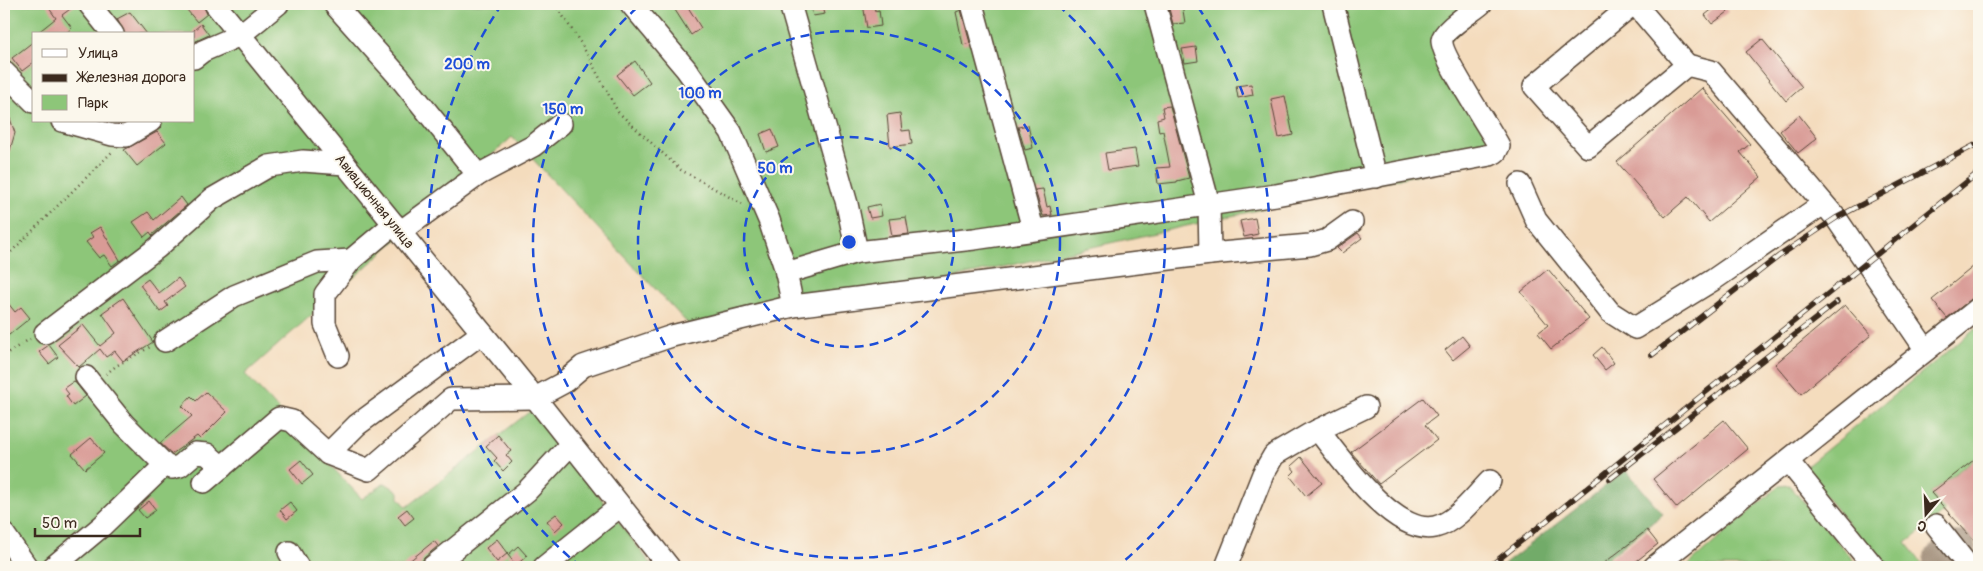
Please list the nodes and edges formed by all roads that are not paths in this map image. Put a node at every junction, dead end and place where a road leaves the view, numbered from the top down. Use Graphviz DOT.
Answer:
graph roads {
  1 [pos="88,4"];
  2 [pos="216,4"];
  3 [pos="278,4"];
  4 [pos="334,4"];
  5 [pos="631,4"];
  6 [pos="790,4"];
  7 [pos="972,4"];
  8 [pos="1155,4"];
  9 [pos="1333,4"];
  10 [pos="1481,4"];
  11 [pos="1634,4"];
  12 [pos="110,32"];
  13 [pos="240,34"];
  14 [pos="195,57"];
  15 [pos="1687,65"];
  16 [pos="4,72"];
  17 [pos="32,100"];
  18 [pos="66,122"];
  19 [pos="149,122"];
  20 [pos="561,124"];
  21 [pos="345,164"];
  22 [pos="478,175"];
  23 [pos="1376,177"];
  24 [pos="1520,184"];
  25 [pos="1209,204"];
  26 [pos="1824,204"];
  27 [pos="1352,222"];
  28 [pos="397,228"];
  29 [pos="1033,229"];
  30 [pos="857,252"];
  31 [pos="1210,254"];
  32 [pos="351,260"];
  33 [pos="786,273"];
  34 [pos="793,306"];
  35 [pos="1979,308"];
  36 [pos="45,333"];
  37 [pos="482,333"];
  38 [pos="165,341"];
  39 [pos="1926,350"];
  40 [pos="338,356"];
  41 [pos="90,380"];
  42 [pos="535,398"];
  43 [pos="1366,407"];
  44 [pos="1318,430"];
  45 [pos="570,445"];
  46 [pos="328,454"];
  47 [pos="1788,461"];
  48 [pos="165,465"];
  49 [pos="222,467"];
  50 [pos="1490,481"];
  51 [pos="204,482"];
  52 [pos="619,507"];
  53 [pos="1936,525"];
  54 [pos="7,549"];
  55 [pos="27,567"];
  56 [pos="53,567"];
  57 [pos="432,567"];
  58 [pos="544,567"];
  59 [pos="668,567"];
  60 [pos="1226,567"];
  61 [pos="1654,567"];
  62 [pos="1874,567"];
  63 [pos="1969,567"];
  1 -- 12 [label="street"];
  2 -- 13 [label="street, Авиационная улица"];
  3 -- 13 [label="street"];
  4 -- 22 [label="street"];
  5 -- 33 [label="street"];
  6 -- 30 [label="street"];
  7 -- 29 [label="street"];
  8 -- 25 [label="street"];
  9 -- 23 [label="street"];
  10 -- 23 [label="street"];
  11 -- 15 [label="street"];
  11 -- 15 [label="street"];
  13 -- 14 [label="street"];
  13 -- 21 [label="street, Авиационная улица"];
  15 -- 26 [label="street"];
  16 -- 17 [label="street"];
  18 -- 19 [label="street"];
  20 -- 22 [label="street"];
  21 -- 28 [label="street, Авиационная улица"];
  21 -- 36 [label="street"];
  22 -- 28 [label="street"];
  23 -- 25 [label="street"];
  24 -- 26 [label="street"];
  25 -- 29 [label="street"];
  25 -- 31 [label="street"];
  26 -- 39 [label="street"];
  27 -- 31 [label="street"];
  28 -- 32 [label="street"];
  28 -- 37 [label="street, Авиационная улица"];
  29 -- 30 [label="street"];
  30 -- 33 [label="street"];
  31 -- 34 [label="street"];
  32 -- 38 [label="street"];
  32 -- 40 [label="street"];
  33 -- 34 [label="street"];
  34 -- 42 [label="street"];
  35 -- 39 [label="street"];
  37 -- 42 [label="street, Авиационная улица"];
  37 -- 46 [label="street"];
  39 -- 47 [label="street"];
  41 -- 48 [label="street"];
  42 -- 45 [label="street, Авиационная улица"];
  42 -- 46 [label="street"];
  43 -- 44 [label="street"];
  44 -- 50 [label="street"];
  44 -- 60 [label="street"];
  45 -- 52 [label="street, Авиационная улица"];
  45 -- 57 [label="street"];
  46 -- 49 [label="street"];
  47 -- 61 [label="street"];
  47 -- 62 [label="street"];
  48 -- 49 [label="street"];
  48 -- 56 [label="street"];
  49 -- 51 [label="street"];
  52 -- 58 [label="street"];
  52 -- 59 [label="street, Авиационная улица"];
  53 -- 63 [label="street"];
  54 -- 55 [label="street"];
}
